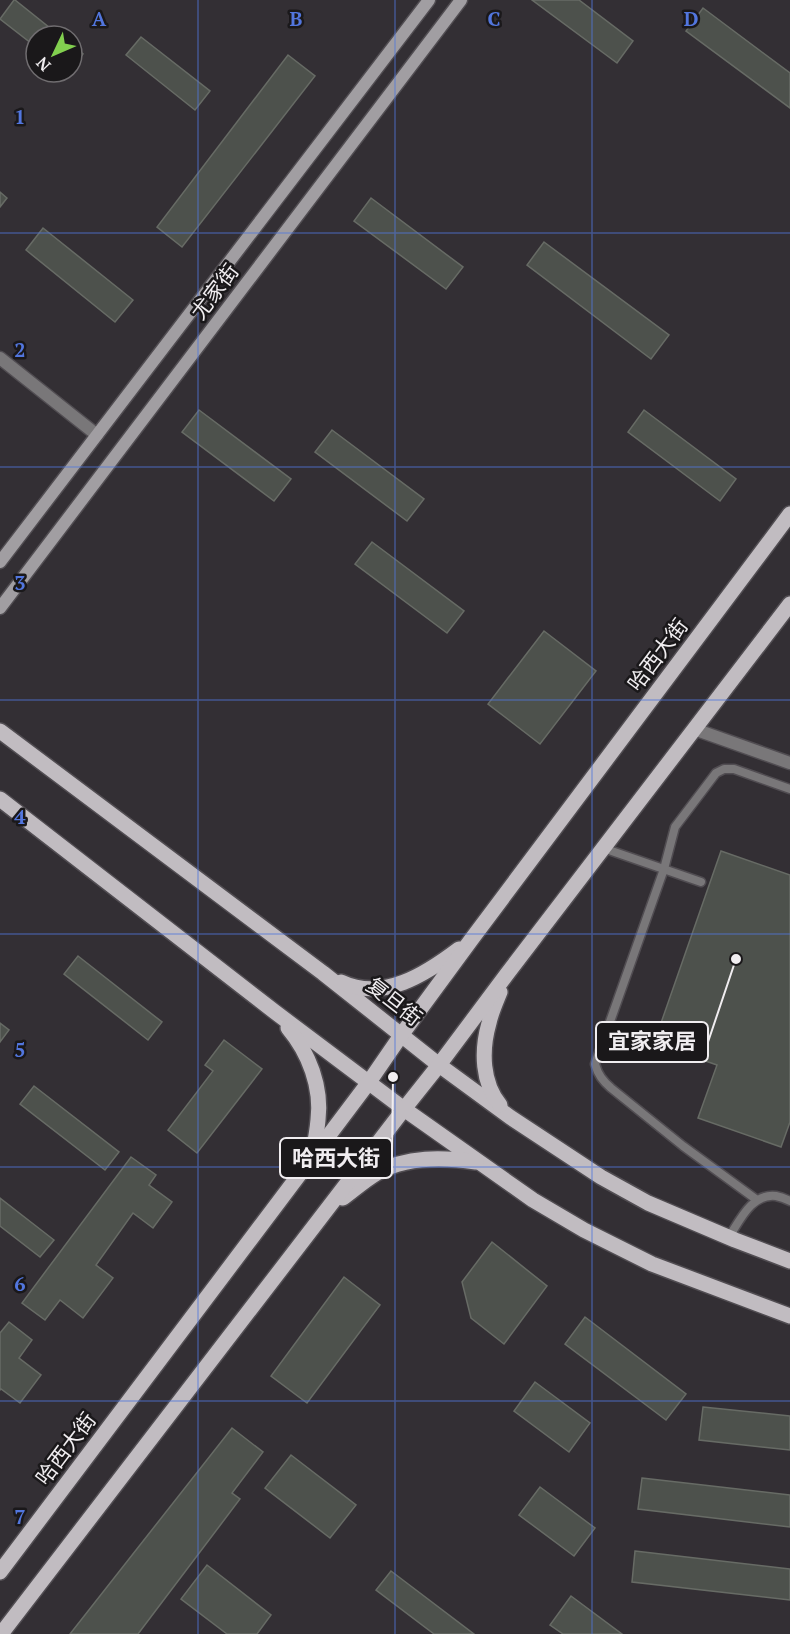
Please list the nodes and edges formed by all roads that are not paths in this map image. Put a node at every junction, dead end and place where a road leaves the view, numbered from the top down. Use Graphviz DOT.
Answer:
graph roads {
  1 [pos="429,0"];
  2 [pos="461,0"];
  3 [pos="0,358"];
  4 [pos="97,435"];
  5 [pos="790,514"];
  6 [pos="0,562"];
  7 [pos="790,604"];
  8 [pos="0,608"];
  9 [pos="694,729"];
  10 [pos="0,731"];
  11 [pos="790,763"];
  12 [pos="790,789"];
  13 [pos="0,799"];
  14 [pos="603,849"];
  15 [pos="664,869"];
  16 [pos="700,882"];
  17 [pos="471,940"];
  18 [pos="323,973"];
  19 [pos="507,974"];
  20 [pos="275,1012"];
  21 [pos="402,1034"];
  22 [pos="440,1065"];
  23 [pos="369,1082"];
  24 [pos="404,1109"];
  25 [pos="510,1117"];
  26 [pos="312,1157"];
  27 [pos="480,1162"];
  28 [pos="757,1200"];
  29 [pos="790,1201"];
  30 [pos="324,1213"];
  31 [pos="729,1237"];
  32 [pos="790,1261"];
  33 [pos="790,1316"];
  34 [pos="0,1572"];
  35 [pos="1,1634"];
  1 -- 4 [label="main road, 尤家街"];
  2 -- 8 [label="main road, 尤家街"];
  3 -- 4 [label="street"];
  4 -- 6 [label="main road, 尤家街"];
  5 -- 17 [label="main road, 哈西大街"];
  7 -- 9 [label="main road"];
  9 -- 11 [label="street"];
  9 -- 14 [label="main road"];
  10 -- 18 [label="main road, 复旦街"];
  12 -- 15 [label="lane"];
  13 -- 20 [label="main road"];
  14 -- 15 [label="lane"];
  14 -- 19 [label="main road"];
  15 -- 16 [label="lane"];
  15 -- 28 [label="lane"];
  17 -- 18 [label="main road"];
  17 -- 21 [label="main road, 哈西大街"];
  18 -- 21 [label="main road, 复旦街"];
  19 -- 22 [label="main road"];
  19 -- 25 [label="main road"];
  20 -- 23 [label="main road"];
  20 -- 26 [label="main road"];
  21 -- 22 [label="main road, 复旦街"];
  21 -- 23 [label="main road, 哈西大街"];
  22 -- 24 [label="main road"];
  22 -- 25 [label="main road, 复旦街"];
  23 -- 24 [label="main road"];
  23 -- 26 [label="main road, 哈西大街"];
  24 -- 27 [label="main road"];
  24 -- 30 [label="main road"];
  25 -- 31 [label="main road, 复旦街"];
  26 -- 34 [label="main road, 哈西大街"];
  27 -- 30 [label="main road"];
  27 -- 33 [label="main road"];
  28 -- 29 [label="lane"];
  28 -- 31 [label="lane"];
  30 -- 35 [label="main road"];
  31 -- 32 [label="main road, 复旦街"];
}
